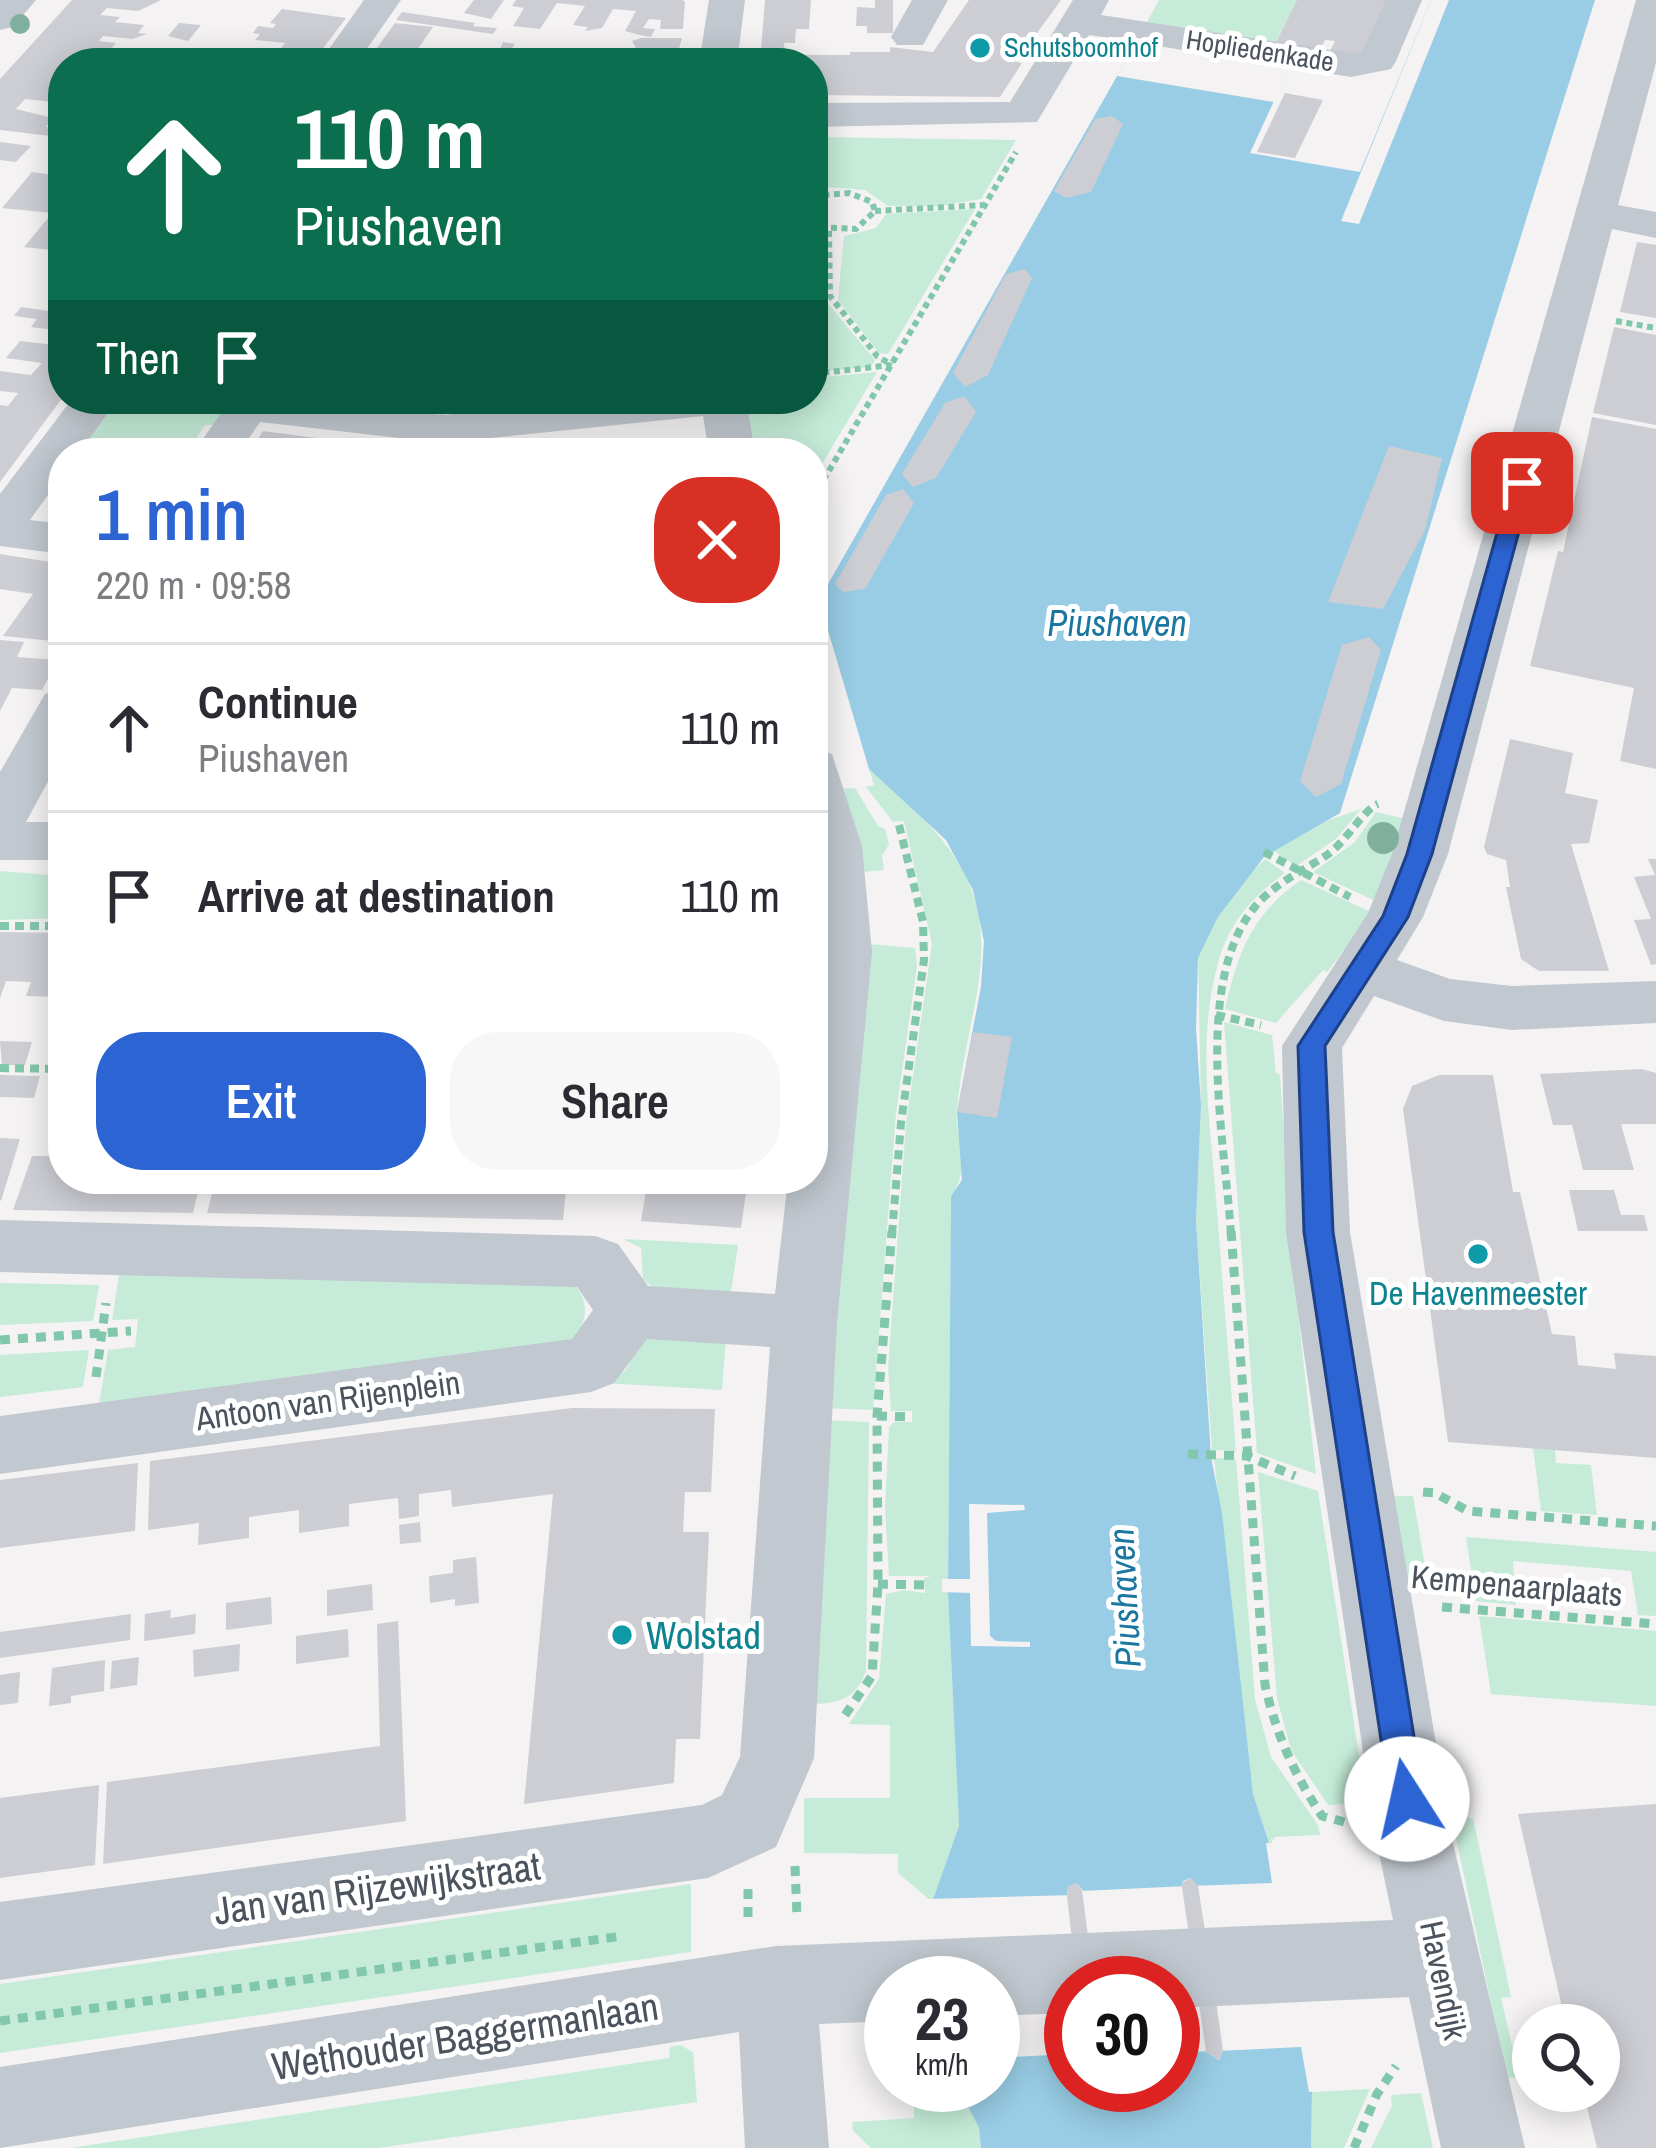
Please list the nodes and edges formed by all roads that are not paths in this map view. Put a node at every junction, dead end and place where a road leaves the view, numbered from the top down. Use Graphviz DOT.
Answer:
graph roads {
  1 [pos="18,0"];
  2 [pos="383,0"];
  3 [pos="727,0"];
  4 [pos="930,0"];
  5 [pos="1404,0"];
  6 [pos="1654,0"];
  7 [pos="1084,11"];
  8 [pos="0,19"];
  9 [pos="910,37"];
  10 [pos="349,48"];
  11 [pos="720,48"];
  12 [pos="828,115"];
  13 [pos="1597,214"];
  14 [pos="1656,225"];
  15 [pos="313,414"];
  16 [pos="578,414"];
  17 [pos="48,463"];
  18 [pos="0,529"];
  19 [pos="48,537"];
  20 [pos="48,733"];
  21 [pos="0,820"];
  22 [pos="0,841"];
  23 [pos="48,841"];
  24 [pos="828,872"];
  25 [pos="1362,969"];
  26 [pos="1656,1002"];
  27 [pos="828,1095"];
  28 [pos="818,1194"];
  29 [pos="0,1246"];
  30 [pos="630,1311"];
  31 [pos="804,1323"];
  32 [pos="0,1445"];
  33 [pos="0,1941"];
  34 [pos="751,1947"];
  35 [pos="1439,1957"];
  36 [pos="0,2108"];
  37 [pos="787,2148"];
  38 [pos="1483,2148"];
  1 -- 8 [label="street"];
  2 -- 10 [label="street"];
  3 -- 11 [label="street"];
  4 -- 9 [label="street"];
  5 -- 7 [label="street, Hopliedenkade"];
  6 -- 13 [label="street"];
  7 -- 12 [label="street"];
  13 -- 14 [label="street"];
  13 -- 25 [label="street"];
  15 -- 16 [label="street"];
  17 -- 18 [label="street"];
  18 -- 19 [label="street"];
  20 -- 21 [label="street"];
  22 -- 23 [label="street"];
  24 -- 27 [label="street"];
  25 -- 26 [label="street"];
  25 -- 35 [label="street, Havendijk"];
  28 -- 31 [label="street"];
  29 -- 30 [label="street"];
  30 -- 31 [label="street"];
  30 -- 32 [label="street, Antoon van Rijenplein"];
  31 -- 33 [label="street, Jan van Rijzewijkstraat"];
  34 -- 35 [label="street, Wethouder Baggermanlaan"];
  34 -- 36 [label="street, Wethouder Baggermanlaan"];
  34 -- 37 [label="street"];
  35 -- 38 [label="street, Havendijk"];
}
